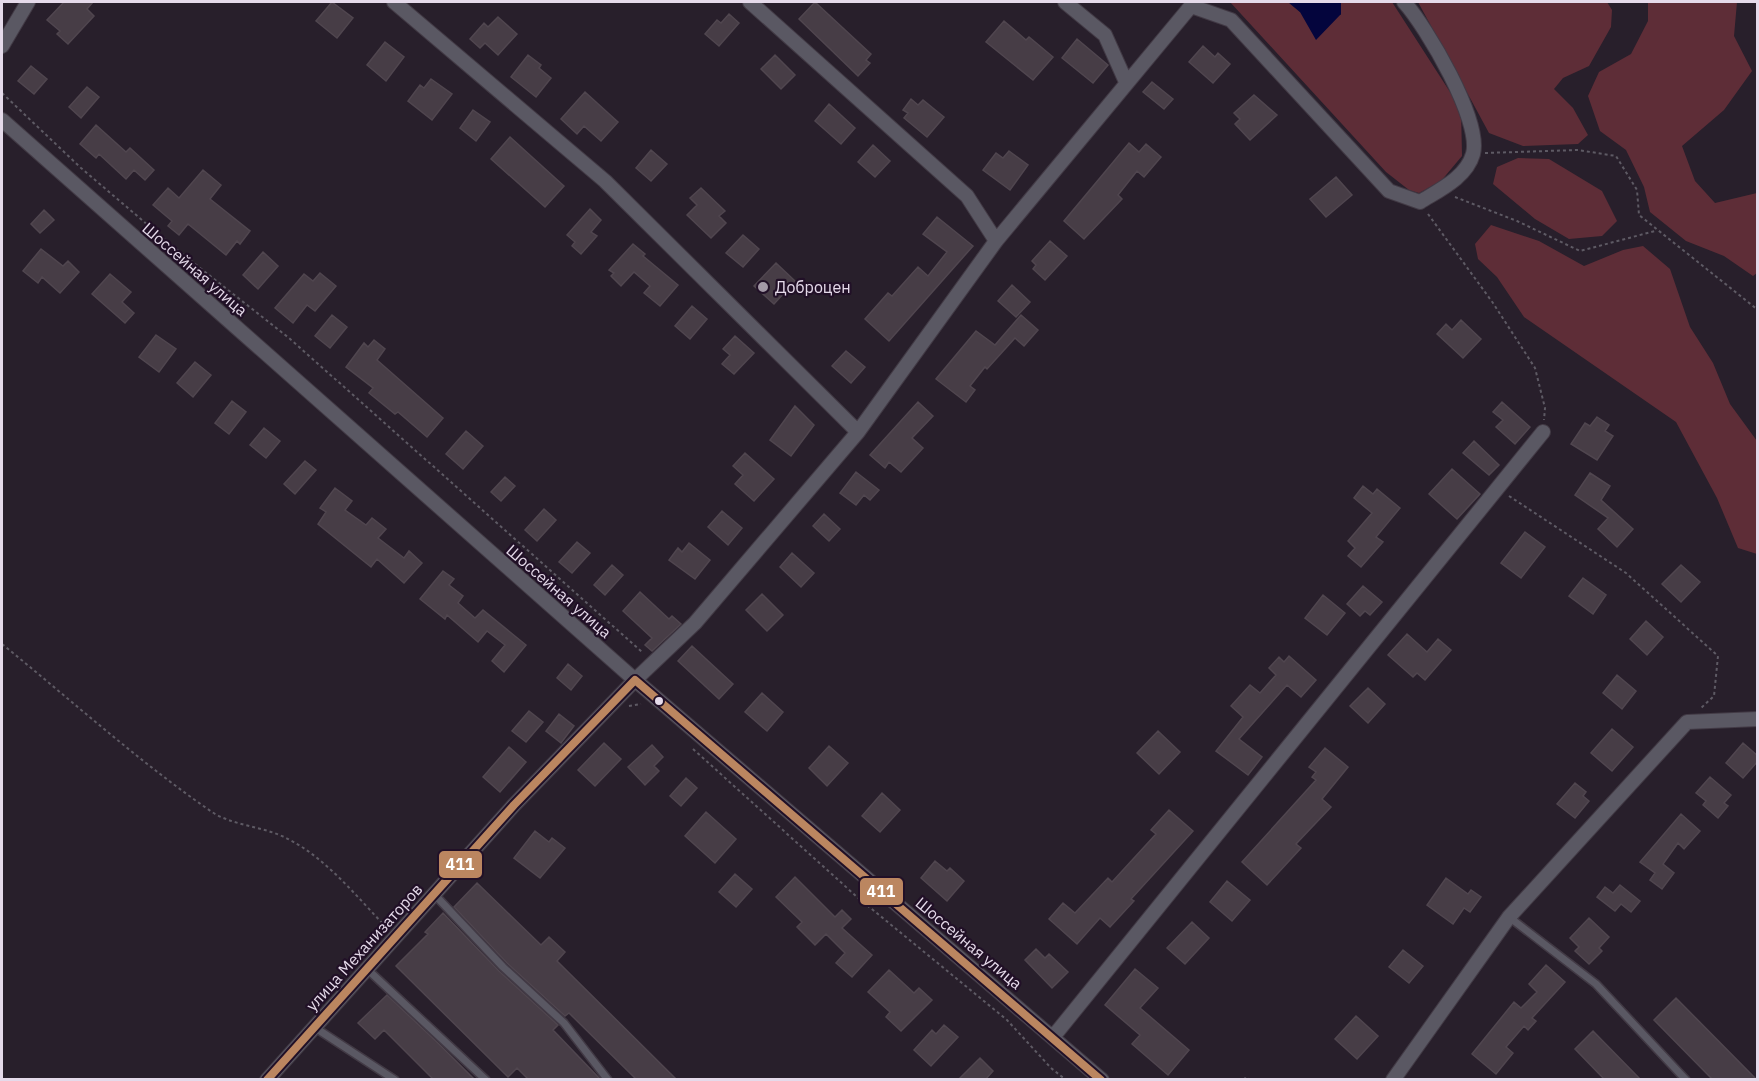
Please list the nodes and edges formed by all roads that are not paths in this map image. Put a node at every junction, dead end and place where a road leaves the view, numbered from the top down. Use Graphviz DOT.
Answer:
graph roads {
  1 [pos="28,2"];
  2 [pos="394,2"];
  3 [pos="750,2"];
  4 [pos="1065,2"];
  5 [pos="1404,2"];
  6 [pos="2,46"];
  7 [pos="1126,82"];
  8 [pos="2,120"];
  9 [pos="996,241"];
  10 [pos="858,432"];
  11 [pos="1543,432"];
  12 [pos="635,680"];
  13 [pos="1758,718"];
  14 [pos="434,894"];
  15 [pos="1509,918"];
  16 [pos="367,969"];
  17 [pos="314,1027"];
  18 [pos="1053,1037"];
  19 [pos="267,1080"];
  20 [pos="395,1080"];
  21 [pos="486,1080"];
  22 [pos="608,1080"];
  23 [pos="1102,1080"];
  24 [pos="1393,1080"];
  25 [pos="1686,1080"];
  1 -- 6 [label="street"];
  2 -- 10 [label="street"];
  3 -- 9 [label="street"];
  4 -- 7 [label="street"];
  5 -- 7 [label="street, улица Механизаторов"];
  7 -- 9 [label="street, улица Механизаторов"];
  8 -- 12 [label="street, Шоссейная улица"];
  9 -- 10 [label="street, улица Механизаторов"];
  10 -- 12 [label="street, улица Механизаторов"];
  11 -- 18 [label="street"];
  12 -- 14 [label="street, улица Механизаторов"];
  12 -- 18 [label="street, Шоссейная улица"];
  13 -- 15 [label="street"];
  14 -- 16 [label="street, улица Механизаторов"];
  14 -- 22 [label="lane"];
  15 -- 24 [label="street"];
  15 -- 25 [label="lane"];
  16 -- 17 [label="street, улица Механизаторов"];
  16 -- 21 [label="lane"];
  17 -- 19 [label="street, улица Механизаторов"];
  17 -- 20 [label="lane"];
  18 -- 23 [label="street, Шоссейная улица"];
}
